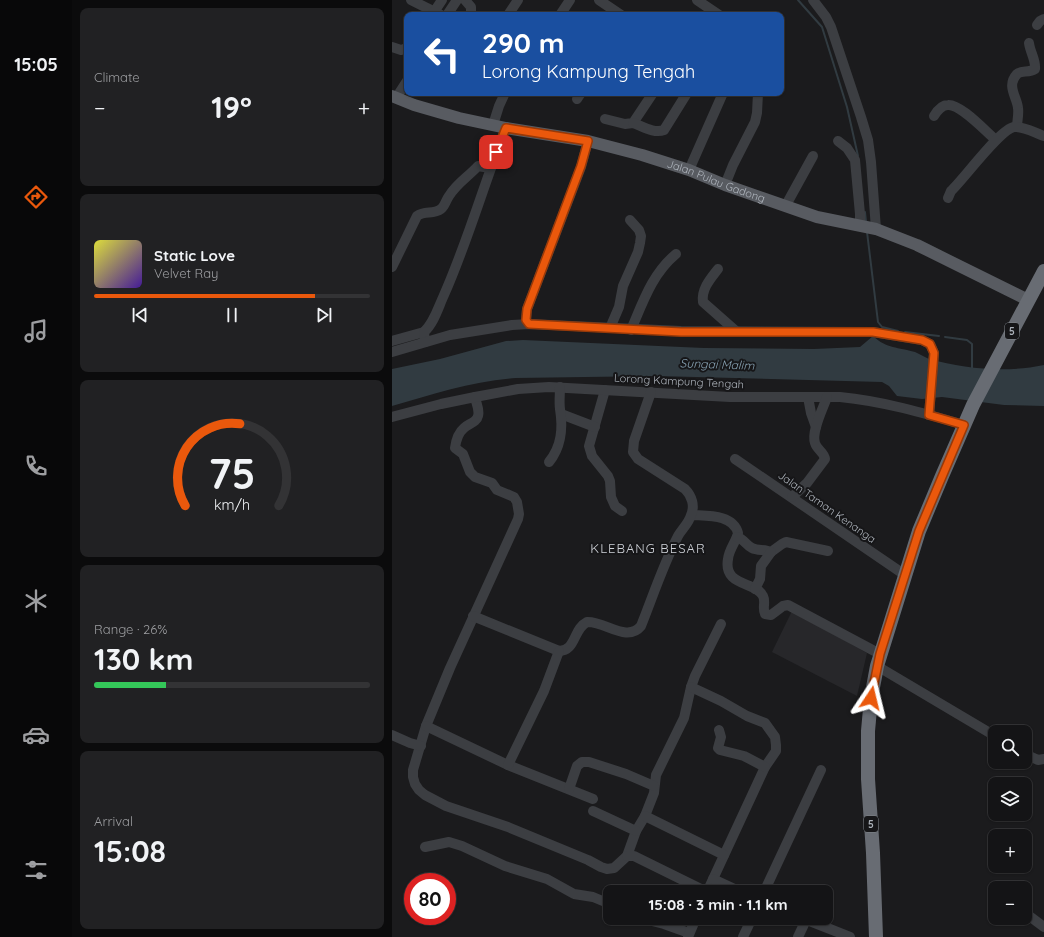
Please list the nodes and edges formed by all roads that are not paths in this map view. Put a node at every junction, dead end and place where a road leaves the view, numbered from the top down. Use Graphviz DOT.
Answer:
graph roads {
  1 [pos="411,0"];
  2 [pos="442,0"];
  3 [pos="457,0"];
  4 [pos="465,0"];
  5 [pos="518,0"];
  6 [pos="570,0"];
  7 [pos="600,0"];
  8 [pos="697,0"];
  9 [pos="813,0"];
  10 [pos="710,4"];
  11 [pos="432,12"];
  12 [pos="437,12"];
  13 [pos="449,12"];
  14 [pos="471,12"];
  15 [pos="510,12"];
  16 [pos="562,12"];
  17 [pos="617,12"];
  18 [pos="717,12"];
  19 [pos="1029,43"];
  20 [pos="392,47"];
  21 [pos="404,49"];
  22 [pos="404,85"];
  23 [pos="504,96"];
  24 [pos="650,96"];
  25 [pos="685,96"];
  26 [pos="722,96"];
  27 [pos="758,96"];
  28 [pos="394,97"];
  29 [pos="934,116"];
  30 [pos="605,119"];
  31 [pos="633,123"];
  32 [pos="493,125"];
  33 [pos="1017,127"];
  34 [pos="506,128"];
  35 [pos="1044,136"];
  36 [pos="996,140"];
  37 [pos="588,141"];
  38 [pos="838,141"];
  39 [pos="813,156"];
  40 [pos="490,168"];
  41 [pos="690,170"];
  42 [pos="725,185"];
  43 [pos="948,198"];
  44 [pos="786,205"];
  45 [pos="630,220"];
  46 [pos="867,228"];
  47 [pos="676,254"];
  48 [pos="392,267"];
  49 [pos="718,269"];
  50 [pos="1044,271"];
  51 [pos="1028,300"];
  52 [pos="529,324"];
  53 [pos="610,328"];
  54 [pos="631,330"];
  55 [pos="424,332"];
  56 [pos="738,332"];
  57 [pos="392,341"];
  58 [pos="425,342"];
  59 [pos="392,352"];
  60 [pos="560,387"];
  61 [pos="605,390"];
  62 [pos="651,392"];
  63 [pos="474,397"];
  64 [pos="808,397"];
  65 [pos="827,397"];
  66 [pos="561,414"];
  67 [pos="929,415"];
  68 [pos="392,418"];
  69 [pos="964,425"];
  70 [pos="595,427"];
  71 [pos="816,427"];
  72 [pos="736,459"];
  73 [pos="549,462"];
  74 [pos="792,497"];
  75 [pos="622,511"];
  76 [pos="692,515"];
  77 [pos="737,537"];
  78 [pos="828,551"];
  79 [pos="771,552"];
  80 [pos="905,575"];
  81 [pos="755,589"];
  82 [pos="473,616"];
  83 [pos="721,624"];
  84 [pos="559,652"];
  85 [pos="878,660"];
  86 [pos="691,687"];
  87 [pos="426,726"];
  88 [pos="719,730"];
  89 [pos="988,731"];
  90 [pos="392,735"];
  91 [pos="421,746"];
  92 [pos="1032,757"];
  93 [pos="1044,759"];
  94 [pos="508,765"];
  95 [pos="765,767"];
  96 [pos="821,770"];
  97 [pos="654,786"];
  98 [pos="569,789"];
  99 [pos="593,799"];
  100 [pos="593,811"];
  101 [pos="645,816"];
  102 [pos="636,831"];
  103 [pos="425,847"];
  104 [pos="724,855"];
  105 [pos="627,856"];
  106 [pos="714,879"];
  107 [pos="693,885"];
  108 [pos="711,885"];
  109 [pos="726,885"];
  110 [pos="767,885"];
  111 [pos="603,901"];
  112 [pos="1032,918"];
  113 [pos="666,925"];
  114 [pos="693,925"];
  115 [pos="749,925"];
  116 [pos="802,925"];
  117 [pos="819,925"];
  118 [pos="1044,927"];
  119 [pos="689,935"];
  120 [pos="743,937"];
  121 [pos="798,937"];
  122 [pos="850,937"];
  123 [pos="876,937"];
  1 -- 11 [label="street"];
  2 -- 12 [label="street"];
  3 -- 13 [label="street"];
  4 -- 14 [label="street"];
  5 -- 15 [label="street"];
  6 -- 16 [label="street"];
  7 -- 17 [label="street"];
  8 -- 10 [label="street"];
  9 -- 46 [label="street"];
  10 -- 18 [label="street"];
  19 -- 33 [label="street"];
  20 -- 21 [label="street"];
  22 -- 28 [label="street"];
  23 -- 32 [label="street"];
  24 -- 31 [label="street"];
  25 -- 31 [label="street"];
  26 -- 41 [label="street"];
  27 -- 42 [label="street"];
  28 -- 32 [label="main road, Jalan Pulau Gadong"];
  29 -- 36 [label="street"];
  30 -- 31 [label="street"];
  32 -- 34 [label="main road, Jalan Pulau Gadong"];
  33 -- 35 [label="street"];
  33 -- 36 [label="street"];
  34 -- 37 [label="main road, Jalan Pulau Gadong"];
  34 -- 40 [label="street"];
  36 -- 43 [label="street"];
  37 -- 41 [label="main road, Jalan Pulau Gadong"];
  37 -- 52 [label="street"];
  38 -- 46 [label="street"];
  39 -- 44 [label="street"];
  40 -- 48 [label="street"];
  40 -- 55 [label="street"];
  41 -- 42 [label="main road, Jalan Pulau Gadong"];
  42 -- 44 [label="main road, Jalan Pulau Gadong"];
  44 -- 46 [label="main road, Jalan Pulau Gadong"];
  45 -- 53 [label="street"];
  46 -- 51 [label="main road, Jalan Pulau Gadong"];
  47 -- 54 [label="street"];
  49 -- 56 [label="street"];
  50 -- 51 [label="highway, 5"];
  51 -- 69 [label="highway, 5"];
  52 -- 53 [label="street"];
  52 -- 58 [label="street"];
  53 -- 54 [label="street"];
  54 -- 56 [label="street"];
  55 -- 57 [label="street"];
  55 -- 58 [label="street"];
  56 -- 67 [label="street"];
  58 -- 59 [label="street"];
  60 -- 61 [label="street, Lorong Kampung Tengah"];
  60 -- 63 [label="street, Lorong Kampung Tengah"];
  60 -- 66 [label="street"];
  61 -- 62 [label="street, Lorong Kampung Tengah"];
  61 -- 70 [label="street"];
  62 -- 64 [label="street, Lorong Kampung Tengah"];
  62 -- 76 [label="street"];
  63 -- 68 [label="street, Lorong Kampung Tengah"];
  63 -- 82 [label="street"];
  64 -- 65 [label="street, Lorong Kampung Tengah"];
  64 -- 71 [label="street"];
  65 -- 67 [label="street, Lorong Kampung Tengah"];
  65 -- 71 [label="street"];
  66 -- 70 [label="street"];
  66 -- 73 [label="street"];
  67 -- 69 [label="street, Lorong Kampung Tengah"];
  69 -- 80 [label="highway, 5"];
  70 -- 75 [label="street"];
  71 -- 74 [label="street"];
  72 -- 74 [label="street, Jalan Taman Kenanga"];
  74 -- 80 [label="street, Jalan Taman Kenanga"];
  76 -- 77 [label="street"];
  76 -- 84 [label="street"];
  77 -- 79 [label="street"];
  77 -- 81 [label="street"];
  78 -- 79 [label="street"];
  79 -- 81 [label="street"];
  80 -- 85 [label="highway, 5"];
  81 -- 85 [label="street"];
  82 -- 84 [label="street"];
  82 -- 87 [label="street"];
  83 -- 86 [label="street"];
  84 -- 94 [label="street"];
  85 -- 89 [label="street"];
  85 -- 123 [label="highway, 5"];
  86 -- 95 [label="street"];
  86 -- 97 [label="street"];
  87 -- 91 [label="street"];
  87 -- 94 [label="street"];
  88 -- 95 [label="street"];
  90 -- 91 [label="street"];
  91 -- 105 [label="street"];
  92 -- 93 [label="street"];
  94 -- 98 [label="street"];
  95 -- 104 [label="street"];
  96 -- 110 [label="street"];
  97 -- 98 [label="street"];
  97 -- 101 [label="street"];
  98 -- 99 [label="street"];
  100 -- 102 [label="street"];
  101 -- 102 [label="street"];
  101 -- 104 [label="street"];
  102 -- 105 [label="street"];
  103 -- 111 [label="street"];
  104 -- 106 [label="street"];
  105 -- 107 [label="street"];
  106 -- 108 [label="street"];
  106 -- 109 [label="street"];
  112 -- 118 [label="street"];
  113 -- 119 [label="street"];
  114 -- 119 [label="street"];
  115 -- 120 [label="street"];
  116 -- 121 [label="street"];
  117 -- 122 [label="street"];
}
